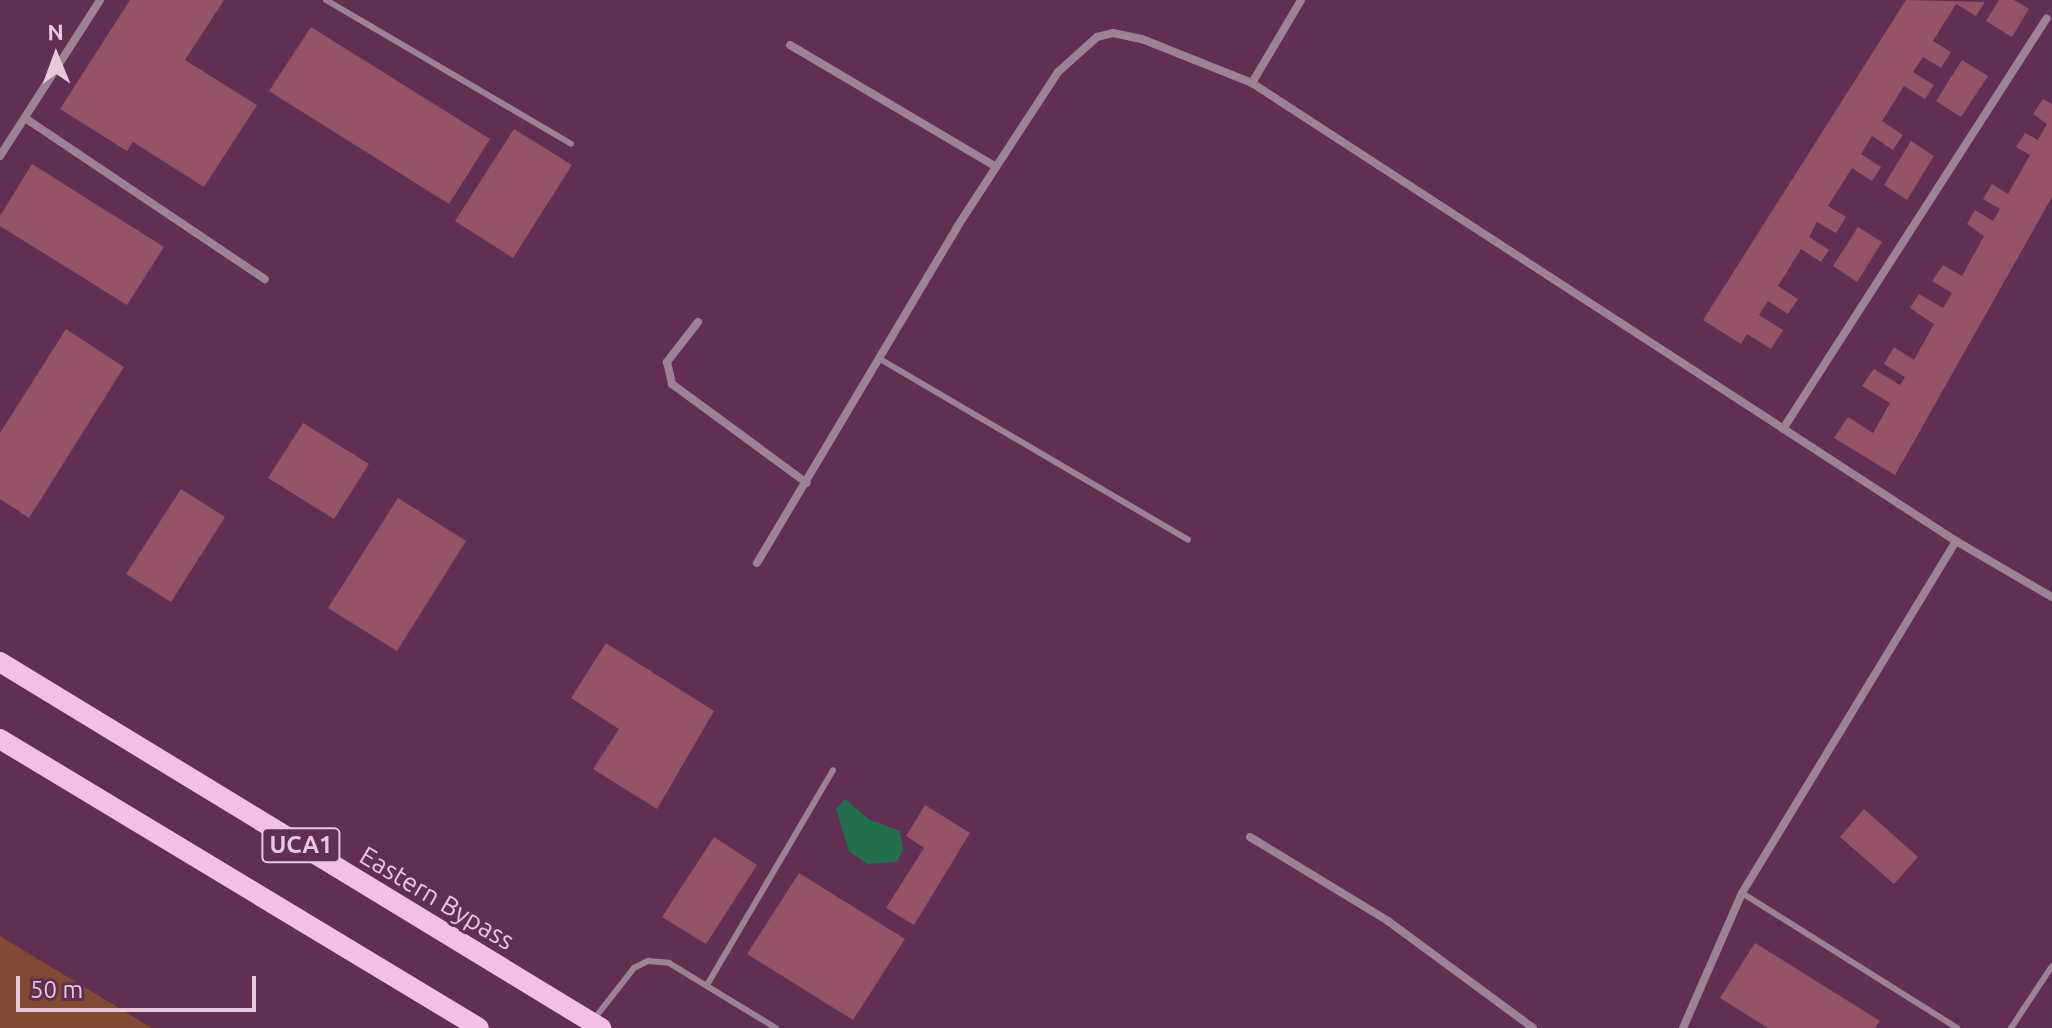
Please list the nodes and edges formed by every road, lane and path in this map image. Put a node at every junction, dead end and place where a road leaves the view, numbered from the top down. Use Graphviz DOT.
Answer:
graph roads {
  1 [pos="100,0"];
  2 [pos="326,0"];
  3 [pos="1301,0"];
  4 [pos="2047,18"];
  5 [pos="790,45"];
  6 [pos="1252,83"];
  7 [pos="25,118"];
  8 [pos="571,144"];
  9 [pos="0,156"];
  10 [pos="996,167"];
  11 [pos="265,279"];
  12 [pos="698,322"];
  13 [pos="880,359"];
  14 [pos="1783,429"];
  15 [pos="807,483"];
  16 [pos="1188,540"];
  17 [pos="1956,541"];
  18 [pos="757,563"];
  19 [pos="2052,597"];
  20 [pos="0,662"];
  21 [pos="0,739"];
  22 [pos="833,770"];
  23 [pos="1250,837"];
  24 [pos="1742,893"];
  25 [pos="2052,966"];
  26 [pos="707,985"];
  27 [pos="596,1025"];
  28 [pos="479,1028"];
  29 [pos="776,1028"];
  30 [pos="1533,1028"];
  31 [pos="1683,1028"];
  32 [pos="1957,1028"];
  33 [pos="2011,1028"];
  1 -- 7 [label="street"];
  2 -- 8 [label="lane"];
  3 -- 6 [label="street"];
  4 -- 14 [label="street"];
  5 -- 10 [label="street"];
  6 -- 10 [label="street"];
  6 -- 14 [label="street"];
  7 -- 9 [label="street"];
  7 -- 11 [label="street"];
  10 -- 13 [label="street"];
  12 -- 15 [label="street"];
  13 -- 15 [label="street"];
  13 -- 16 [label="lane"];
  14 -- 17 [label="street"];
  15 -- 18 [label="street"];
  17 -- 19 [label="street"];
  17 -- 24 [label="street"];
  20 -- 27 [label="main road, Eastern Bypass / UCA1"];
  21 -- 28 [label="main road, UCA1"];
  22 -- 26 [label="lane"];
  23 -- 30 [label="street"];
  24 -- 31 [label="street"];
  24 -- 32 [label="lane"];
  25 -- 33 [label="lane"];
  26 -- 27 [label="lane"];
  26 -- 29 [label="lane"];
}
